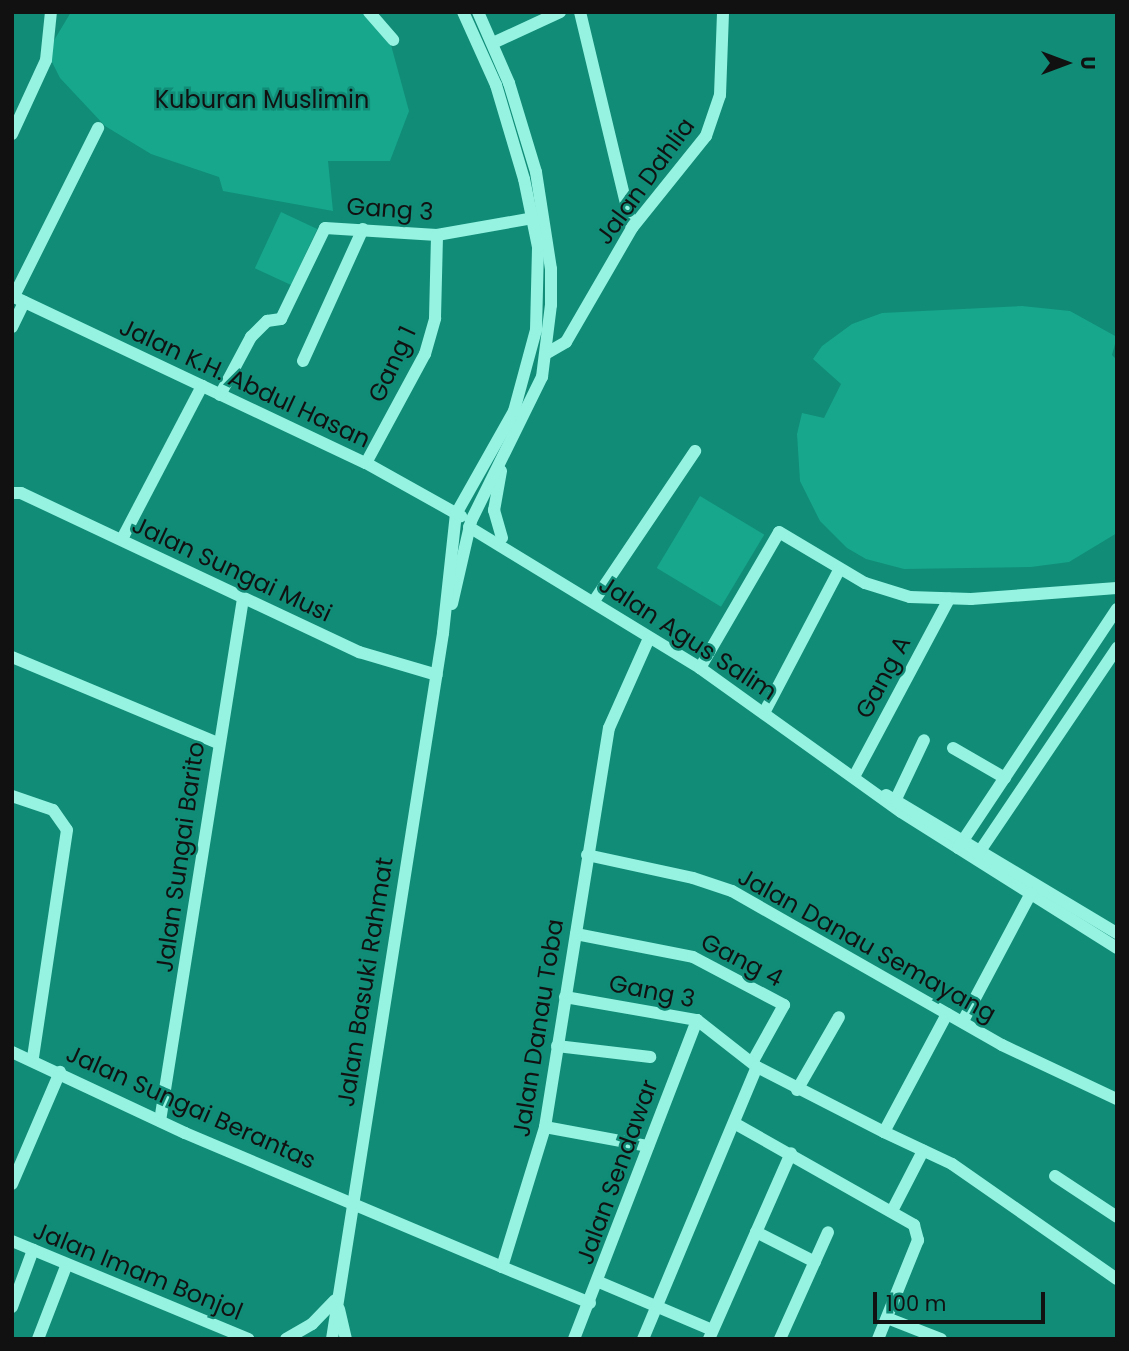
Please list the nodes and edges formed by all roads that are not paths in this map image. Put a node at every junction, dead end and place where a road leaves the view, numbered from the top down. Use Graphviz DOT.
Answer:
graph roads {
  1 [pos="51,12"];
  2 [pos="369,12"];
  3 [pos="463,12"];
  4 [pos="478,12"];
  5 [pos="560,12"];
  6 [pos="580,12"];
  7 [pos="723,12"];
  8 [pos="393,40"];
  9 [pos="493,43"];
  10 [pos="99,128"];
  11 [pos="12,134"];
  12 [pos="533,218"];
  13 [pos="632,228"];
  14 [pos="363,229"];
  15 [pos="437,235"];
  16 [pos="17,298"];
  17 [pos="12,327"];
  18 [pos="547,353"];
  19 [pos="303,362"];
  20 [pos="202,386"];
  21 [pos="220,395"];
  22 [pos="695,451"];
  23 [pos="503,457"];
  24 [pos="366,463"];
  25 [pos="12,493"];
  26 [pos="456,514"];
  27 [pos="470,524"];
  28 [pos="502,538"];
  29 [pos="122,539"];
  30 [pos="839,570"];
  31 [pos="1117,587"];
  32 [pos="576,591"];
  33 [pos="243,599"];
  34 [pos="948,599"];
  35 [pos="594,601"];
  36 [pos="1117,609"];
  37 [pos="443,633"];
  38 [pos="649,638"];
  39 [pos="1117,648"];
  40 [pos="12,657"];
  41 [pos="700,668"];
  42 [pos="437,675"];
  43 [pos="764,713"];
  44 [pos="924,740"];
  45 [pos="218,743"];
  46 [pos="953,748"];
  47 [pos="855,775"];
  48 [pos="1005,778"];
  49 [pos="879,792"];
  50 [pos="12,796"];
  51 [pos="895,799"];
  52 [pos="962,843"];
  53 [pos="978,854"];
  54 [pos="587,855"];
  55 [pos="1031,893"];
  56 [pos="1117,933"];
  57 [pos="576,934"];
  58 [pos="1117,948"];
  59 [pos="565,997"];
  60 [pos="947,1014"];
  61 [pos="839,1017"];
  62 [pos="697,1020"];
  63 [pos="963,1021"];
  64 [pos="557,1046"];
  65 [pos="12,1052"];
  66 [pos="650,1057"];
  67 [pos="33,1058"];
  68 [pos="755,1064"];
  69 [pos="60,1072"];
  70 [pos="797,1090"];
  71 [pos="1117,1099"];
  72 [pos="160,1121"];
  73 [pos="734,1123"];
  74 [pos="545,1127"];
  75 [pos="884,1132"];
  76 [pos="648,1146"];
  77 [pos="923,1150"];
  78 [pos="791,1153"];
  79 [pos="1055,1176"];
  80 [pos="12,1184"];
  81 [pos="353,1201"];
  82 [pos="892,1211"];
  83 [pos="1117,1217"];
  84 [pos="755,1232"];
  85 [pos="828,1232"];
  86 [pos="12,1241"];
  87 [pos="33,1250"];
  88 [pos="815,1262"];
  89 [pos="67,1264"];
  90 [pos="502,1267"];
  91 [pos="1117,1279"];
  92 [pos="599,1282"];
  93 [pos="335,1298"];
  94 [pos="590,1303"];
  95 [pos="657,1304"];
  96 [pos="12,1307"];
  97 [pos="887,1318"];
  98 [pos="711,1334"];
  99 [pos="38,1339"];
  100 [pos="248,1339"];
  101 [pos="286,1339"];
  102 [pos="332,1339"];
  103 [pos="346,1339"];
  104 [pos="574,1339"];
  105 [pos="643,1339"];
  106 [pos="780,1339"];
  107 [pos="878,1339"];
  108 [pos="941,1339"];
  1 -- 11 [label="street"];
  2 -- 8 [label="street"];
  3 -- 12 [label="street"];
  4 -- 9 [label="street, Jalan Basuki Rahmat"];
  5 -- 9 [label="street"];
  6 -- 13 [label="street"];
  7 -- 13 [label="street, Jalan Dahlia"];
  9 -- 18 [label="street, Jalan Basuki Rahmat"];
  10 -- 16 [label="street"];
  12 -- 15 [label="street, Gang 3"];
  12 -- 26 [label="street"];
  13 -- 18 [label="street, Jalan Dahlia"];
  14 -- 15 [label="street, Gang 3"];
  14 -- 19 [label="street"];
  14 -- 21 [label="street, Gang 3"];
  15 -- 24 [label="street, Gang 1"];
  16 -- 17 [label="street"];
  16 -- 20 [label="street, Jalan K.H. Abdul Hasan"];
  18 -- 23 [label="street, Jalan Basuki Rahmat"];
  20 -- 21 [label="street, Jalan K.H. Abdul Hasan"];
  20 -- 29 [label="street"];
  21 -- 24 [label="street, Jalan K.H. Abdul Hasan"];
  22 -- 35 [label="street"];
  23 -- 27 [label="street, Jalan Basuki Rahmat"];
  23 -- 28 [label="street"];
  24 -- 26 [label="street, Jalan K.H. Abdul Hasan"];
  25 -- 29 [label="street, Jalan Sungai Musi"];
  26 -- 27 [label="street, Jalan Agus Salim"];
  26 -- 37 [label="street, Jalan Basuki Rahmat"];
  27 -- 28 [label="street"];
  27 -- 32 [label="street, Jalan Agus Salim"];
  27 -- 37 [label="street, Jalan Basuki Rahmat"];
  28 -- 32 [label="street"];
  29 -- 33 [label="street, Jalan Sungai Musi"];
  30 -- 34 [label="street"];
  30 -- 41 [label="street"];
  30 -- 43 [label="street"];
  31 -- 34 [label="street"];
  32 -- 35 [label="street, Jalan Agus Salim"];
  33 -- 42 [label="street, Jalan Sungai Musi"];
  33 -- 45 [label="street, Jalan Sungai Barito"];
  34 -- 47 [label="street, Gang A"];
  35 -- 38 [label="street, Jalan Agus Salim"];
  36 -- 48 [label="street"];
  37 -- 42 [label="street, Jalan Basuki Rahmat"];
  38 -- 41 [label="street, Jalan Agus Salim"];
  38 -- 54 [label="street, Jalan Danau Toba"];
  39 -- 53 [label="street"];
  40 -- 45 [label="street"];
  41 -- 43 [label="street, Jalan Agus Salim"];
  42 -- 81 [label="street, Jalan Basuki Rahmat"];
  43 -- 47 [label="street, Jalan Agus Salim"];
  44 -- 51 [label="street"];
  45 -- 72 [label="street, Jalan Sungai Barito"];
  46 -- 48 [label="street"];
  47 -- 49 [label="street, Jalan Agus Salim"];
  48 -- 52 [label="street"];
  49 -- 51 [label="street, Jalan Agus Salim"];
  49 -- 52 [label="street, Jalan Agus Salim"];
  50 -- 67 [label="street"];
  51 -- 52 [label="street, Jalan Agus Salim"];
  52 -- 53 [label="street, Jalan Agus Salim"];
  53 -- 55 [label="street, Jalan Agus Salim"];
  53 -- 56 [label="street, Jalan Agus Salim"];
  54 -- 57 [label="street, Jalan Danau Toba"];
  54 -- 60 [label="street, Jalan Danau Semayang"];
  55 -- 58 [label="street, Jalan Agus Salim"];
  55 -- 63 [label="street"];
  57 -- 59 [label="street, Jalan Danau Toba"];
  57 -- 68 [label="street, Gang 4"];
  59 -- 62 [label="street, Gang 3"];
  59 -- 64 [label="street, Jalan Danau Toba"];
  60 -- 63 [label="street, Jalan Danau Semayang"];
  60 -- 75 [label="street"];
  61 -- 70 [label="street"];
  62 -- 68 [label="street, Gang 3"];
  62 -- 76 [label="street, Jalan Sendawar"];
  63 -- 71 [label="street, Jalan Danau Semayang"];
  64 -- 66 [label="street"];
  64 -- 74 [label="street, Jalan Danau Toba"];
  65 -- 67 [label="street, Jalan Sungai Berantas"];
  67 -- 69 [label="street, Jalan Sungai Berantas"];
  68 -- 70 [label="street, Gang 3"];
  68 -- 73 [label="street"];
  69 -- 72 [label="street, Jalan Sungai Berantas"];
  69 -- 80 [label="street"];
  70 -- 75 [label="street, Gang 3"];
  72 -- 81 [label="street, Jalan Sungai Berantas"];
  73 -- 78 [label="street"];
  73 -- 95 [label="street"];
  74 -- 76 [label="street"];
  74 -- 90 [label="street, Jalan Danau Toba"];
  75 -- 77 [label="street, Gang 3"];
  76 -- 92 [label="street, Jalan Sendawar"];
  77 -- 82 [label="street"];
  77 -- 91 [label="street, Gang 3"];
  78 -- 82 [label="street"];
  78 -- 84 [label="street"];
  79 -- 83 [label="street"];
  81 -- 90 [label="street"];
  81 -- 93 [label="street, Jalan Basuki Rahmat"];
  82 -- 97 [label="street"];
  84 -- 88 [label="street"];
  84 -- 98 [label="street"];
  85 -- 88 [label="street"];
  86 -- 87 [label="street, Jalan Imam Bonjol"];
  87 -- 89 [label="street, Jalan Imam Bonjol"];
  87 -- 96 [label="street"];
  88 -- 106 [label="street"];
  89 -- 99 [label="street"];
  89 -- 100 [label="street, Jalan Imam Bonjol"];
  90 -- 94 [label="street"];
  92 -- 94 [label="street, Jalan Sendawar"];
  92 -- 95 [label="street"];
  93 -- 101 [label="street"];
  93 -- 102 [label="street, Jalan Basuki Rahmat"];
  93 -- 103 [label="street"];
  94 -- 104 [label="street, Jalan Sendawar"];
  95 -- 98 [label="street"];
  95 -- 105 [label="street"];
  97 -- 107 [label="street"];
  97 -- 108 [label="street"];
}
